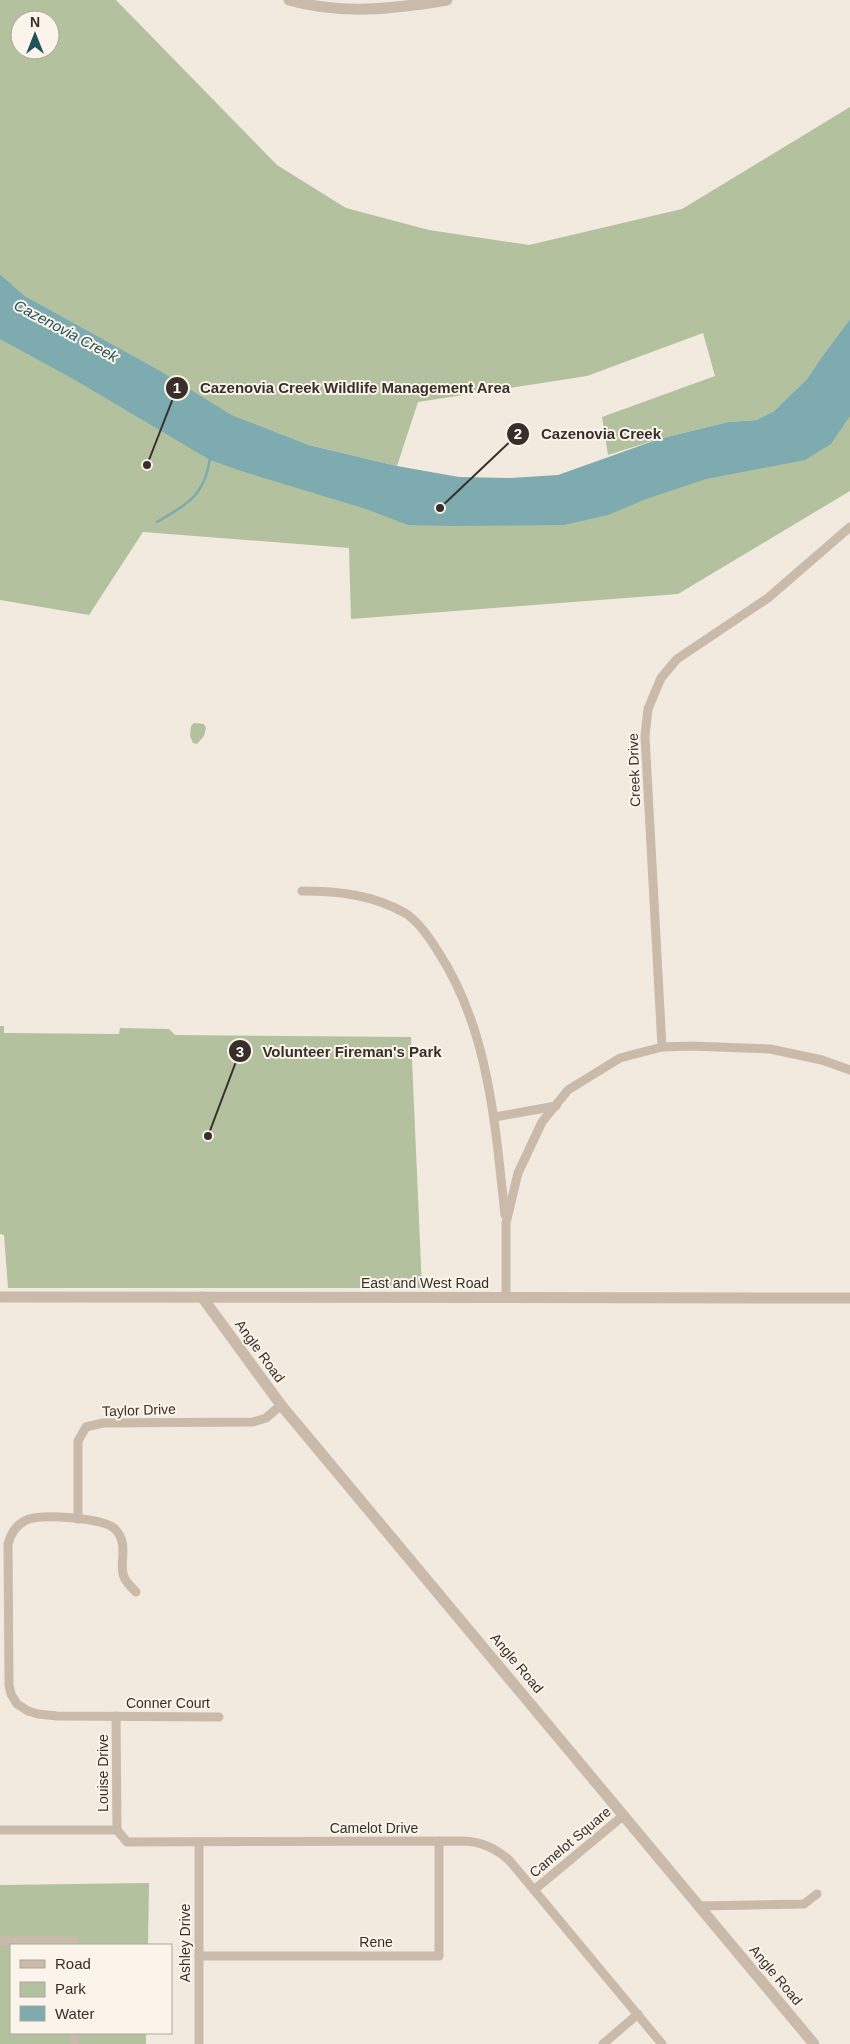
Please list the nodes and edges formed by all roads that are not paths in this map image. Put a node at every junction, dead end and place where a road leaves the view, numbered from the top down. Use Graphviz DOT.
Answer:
graph roads {
  1 [pos="289,0"];
  2 [pos="447,0"];
  3 [pos="850,527"];
  4 [pos="302,891"];
  5 [pos="662,1047"];
  6 [pos="850,1070"];
  7 [pos="556,1106"];
  8 [pos="494,1117"];
  9 [pos="506,1223"];
  10 [pos="0,1297"];
  11 [pos="202,1297"];
  12 [pos="506,1298"];
  13 [pos="850,1298"];
  14 [pos="281,1405"];
  15 [pos="78,1520"];
  16 [pos="4,1589"];
  17 [pos="136,1592"];
  18 [pos="116,1716"];
  19 [pos="220,1717"];
  20 [pos="624,1815"];
  21 [pos="0,1830"];
  22 [pos="117,1830"];
  23 [pos="439,1841"];
  24 [pos="199,1842"];
  25 [pos="534,1890"];
  26 [pos="817,1894"];
  27 [pos="699,1906"];
  28 [pos="0,1941"];
  29 [pos="74,1944"];
  30 [pos="199,1956"];
  31 [pos="638,2014"];
  32 [pos="199,2044"];
  33 [pos="603,2044"];
  34 [pos="662,2044"];
  35 [pos="814,2044"];
  1 -- 2 [label="street"];
  3 -- 5 [label="street, Creek Drive"];
  4 -- 8 [label="street"];
  5 -- 6 [label="street"];
  5 -- 7 [label="street"];
  7 -- 8 [label="street"];
  7 -- 9 [label="street"];
  8 -- 9 [label="street"];
  9 -- 12 [label="street"];
  10 -- 11 [label="street, East and West Road"];
  11 -- 12 [label="street, East and West Road"];
  11 -- 14 [label="street, Angle Road"];
  12 -- 13 [label="street, East and West Road"];
  14 -- 15 [label="street, Taylor Drive"];
  14 -- 20 [label="street, Angle Road"];
  15 -- 16 [label="street"];
  15 -- 17 [label="street"];
  16 -- 18 [label="street, Conner Court"];
  18 -- 19 [label="street, Conner Court"];
  18 -- 22 [label="street, Louise Drive"];
  20 -- 25 [label="street, Camelot Square"];
  20 -- 27 [label="street, Angle Road"];
  21 -- 22 [label="street"];
  22 -- 24 [label="street, Camelot Drive"];
  23 -- 24 [label="street, Camelot Drive"];
  23 -- 25 [label="street, Camelot Drive"];
  23 -- 30 [label="street, Rene"];
  24 -- 30 [label="street, Ashley Drive"];
  25 -- 31 [label="street, Camelot Drive"];
  26 -- 27 [label="street"];
  27 -- 35 [label="street, Angle Road"];
  28 -- 29 [label="street"];
  30 -- 32 [label="street, Ashley Drive"];
  31 -- 33 [label="street"];
  31 -- 34 [label="street, Camelot Drive"];
}
